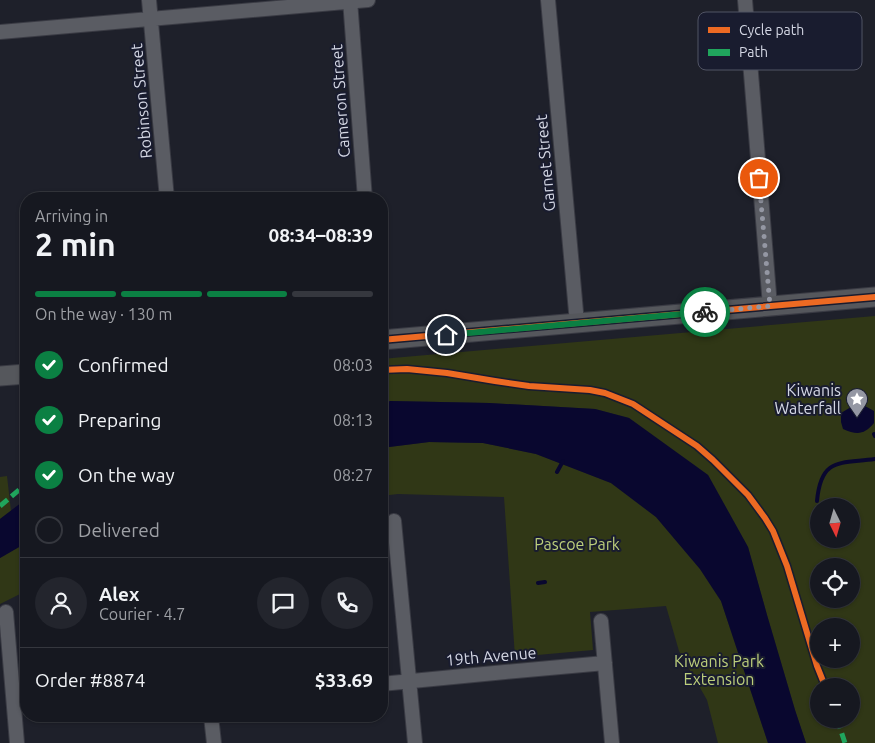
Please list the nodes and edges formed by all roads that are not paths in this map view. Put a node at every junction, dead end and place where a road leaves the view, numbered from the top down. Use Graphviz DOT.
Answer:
graph roads {
  1 [pos="150,0"];
  2 [pos="368,0"];
  3 [pos="548,0"];
  4 [pos="350,1"];
  5 [pos="151,19"];
  6 [pos="0,32"];
  7 [pos="751,70"];
  8 [pos="165,192"];
  9 [pos="364,192"];
  10 [pos="875,297"];
  11 [pos="770,306"];
  12 [pos="577,323"];
  13 [pos="388,339"];
  14 [pos="20,374"];
  15 [pos="0,376"];
  16 [pos="394,521"];
  17 [pos="6,612"];
  18 [pos="601,622"];
  19 [pos="605,663"];
  20 [pos="410,681"];
  21 [pos="388,683"];
  22 [pos="212,722"];
  23 [pos="17,743"];
  24 [pos="214,743"];
  25 [pos="415,743"];
  26 [pos="612,743"];
  1 -- 5 [label="street, Robinson Street"];
  2 -- 4 [label="street"];
  3 -- 12 [label="street, Garnet Street"];
  4 -- 5 [label="street"];
  4 -- 9 [label="street, Cameron Street"];
  5 -- 6 [label="street"];
  5 -- 8 [label="street, Robinson Street"];
  7 -- 11 [label="street"];
  10 -- 11 [label="street"];
  11 -- 12 [label="street"];
  12 -- 13 [label="street"];
  14 -- 15 [label="street"];
  16 -- 20 [label="street"];
  17 -- 23 [label="street"];
  18 -- 19 [label="street"];
  19 -- 20 [label="street, 19th Avenue"];
  19 -- 26 [label="street"];
  20 -- 21 [label="street, 19th Avenue"];
  20 -- 25 [label="street"];
  22 -- 24 [label="street"];
}
